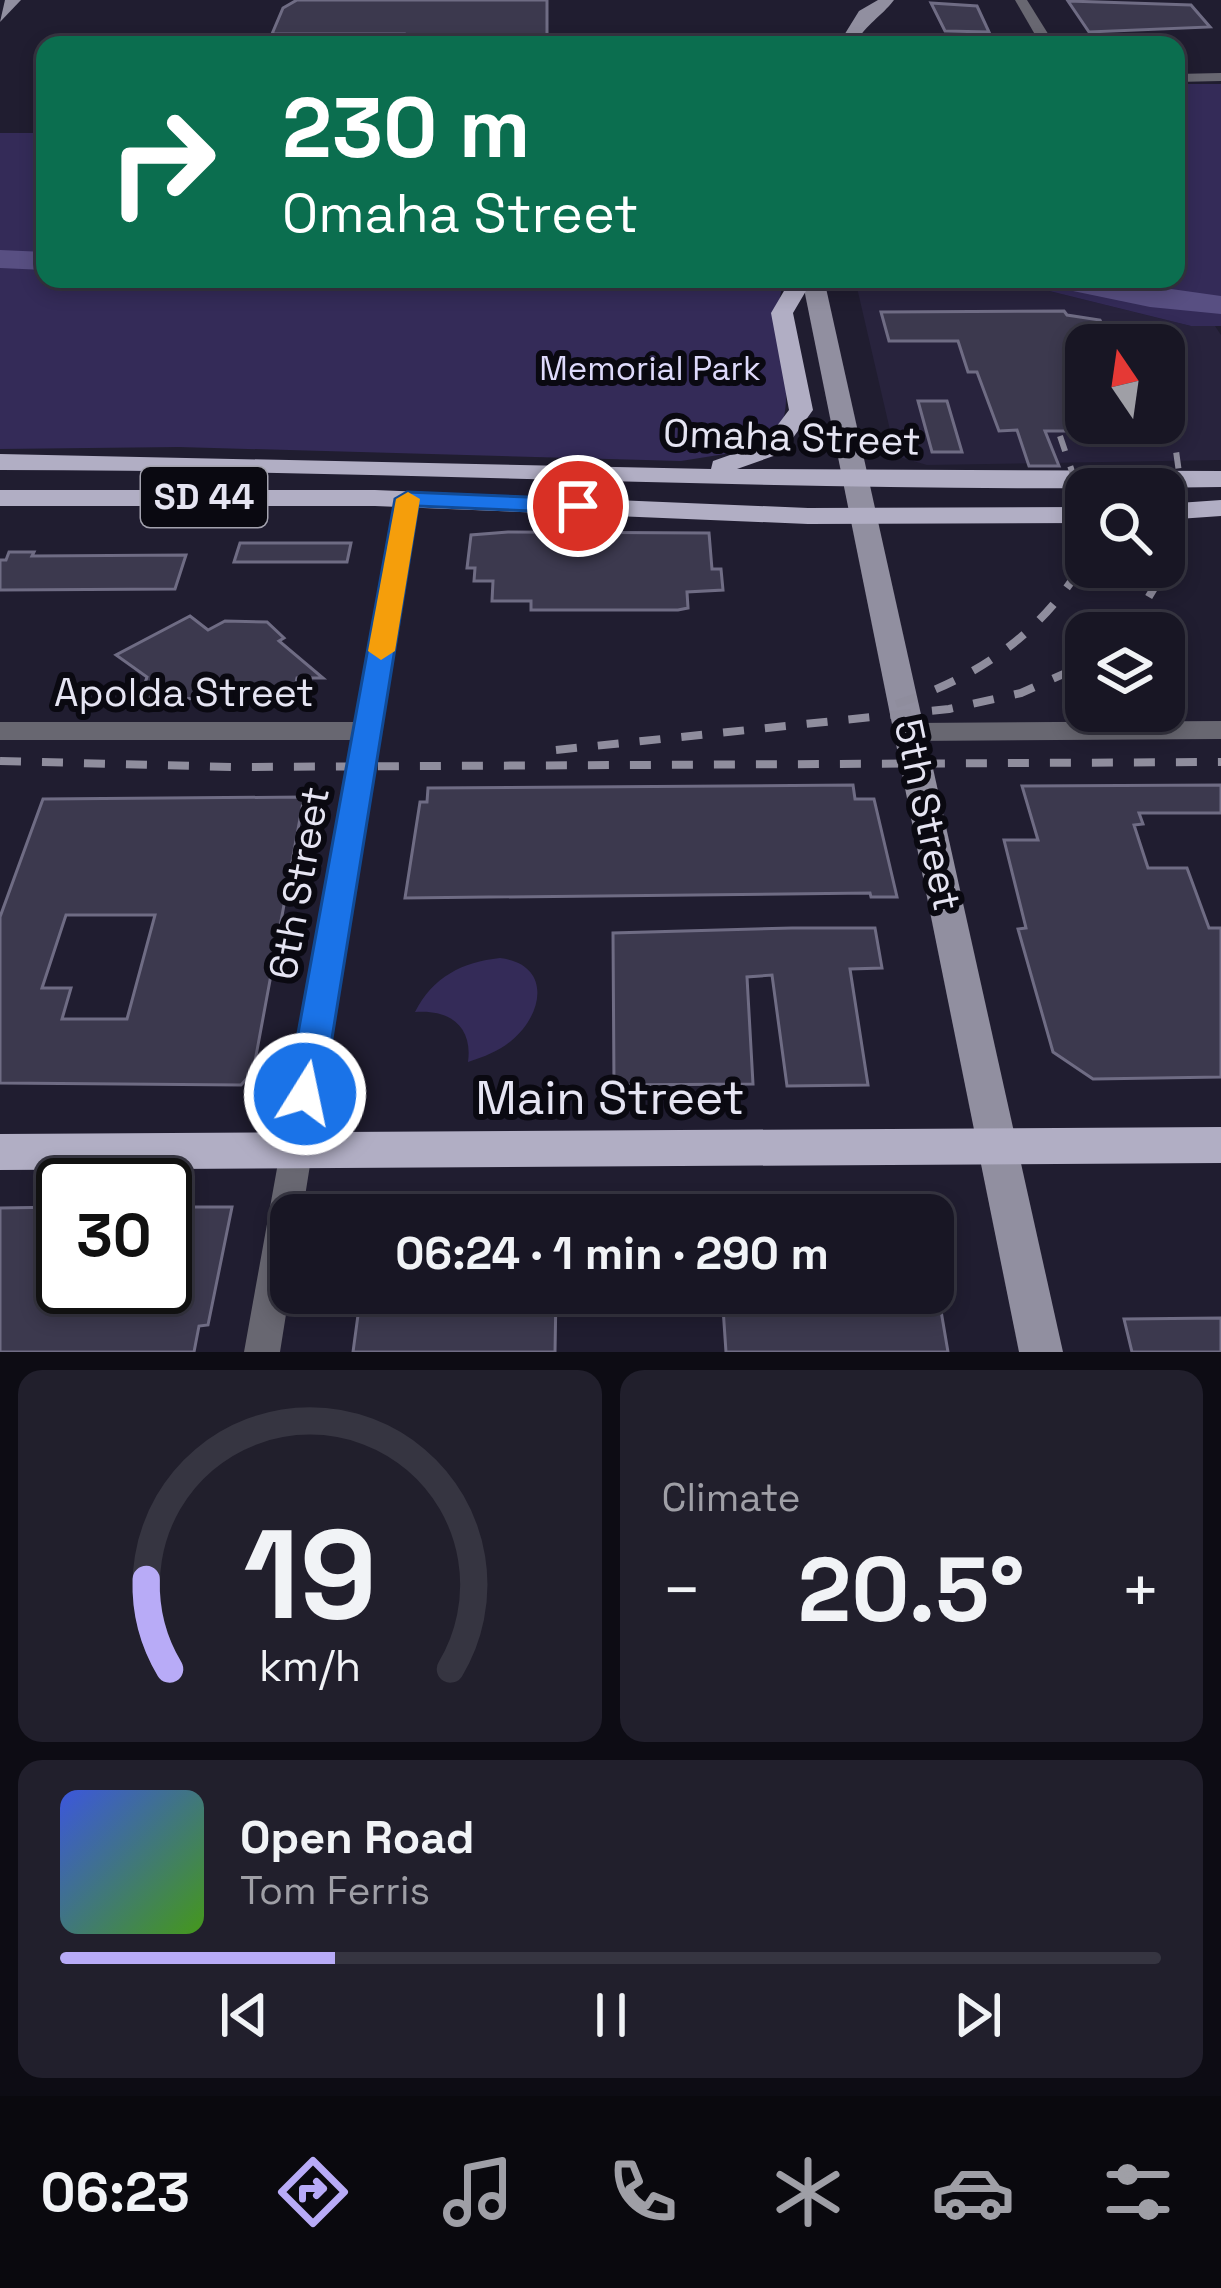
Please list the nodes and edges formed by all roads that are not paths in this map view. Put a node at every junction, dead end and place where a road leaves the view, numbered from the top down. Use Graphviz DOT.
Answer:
graph roads {
  1 [pos="13,0"];
  2 [pos="886,0"];
  3 [pos="1021,0"];
  4 [pos="864,7"];
  5 [pos="0,17"];
  6 [pos="851,36"];
  7 [pos="1043,36"];
  8 [pos="1185,77"];
  9 [pos="1221,77"];
  10 [pos="797,288"];
  11 [pos="815,288"];
  12 [pos="0,461"];
  13 [pos="677,473"];
  14 [pos="856,478"];
  15 [pos="1221,478"];
  16 [pos="0,497"];
  17 [pos="407,499"];
  18 [pos="1221,508"];
  19 [pos="1185,511"];
  20 [pos="1065,515"];
  21 [pos="866,517"];
  22 [pos="0,730"];
  23 [pos="368,730"];
  24 [pos="1221,730"];
  25 [pos="911,732"];
  26 [pos="997,1145"];
  27 [pos="1221,1145"];
  28 [pos="295,1150"];
  29 [pos="0,1152"];
  30 [pos="262,1352"];
  31 [pos="1041,1352"];
  1 -- 5 [label="main road"];
  2 -- 4 [label="main road"];
  3 -- 7 [label="street"];
  4 -- 6 [label="main road"];
  8 -- 9 [label="street"];
  10 -- 13 [label="main road"];
  11 -- 14 [label="main road, 5th Street"];
  12 -- 13 [label="main road, Omaha Street / SD 44"];
  13 -- 14 [label="main road, Omaha Street / SD 44"];
  14 -- 15 [label="main road, Omaha Street / SD 44"];
  14 -- 21 [label="main road, 5th Street"];
  16 -- 17 [label="main road, Omaha Street / SD 44"];
  17 -- 21 [label="main road, Omaha Street / SD 44"];
  17 -- 23 [label="street, 6th Street"];
  18 -- 19 [label="main road"];
  20 -- 21 [label="main road, Omaha Street / SD 44"];
  21 -- 25 [label="main road, 5th Street"];
  22 -- 23 [label="street, Apolda Street"];
  23 -- 28 [label="street, 6th Street"];
  24 -- 25 [label="street"];
  25 -- 26 [label="main road, 5th Street"];
  26 -- 27 [label="main road, Main Street"];
  26 -- 28 [label="main road, Main Street"];
  26 -- 31 [label="main road, 5th Street"];
  28 -- 29 [label="main road, Main Street"];
  28 -- 30 [label="street, 6th Street"];
}
